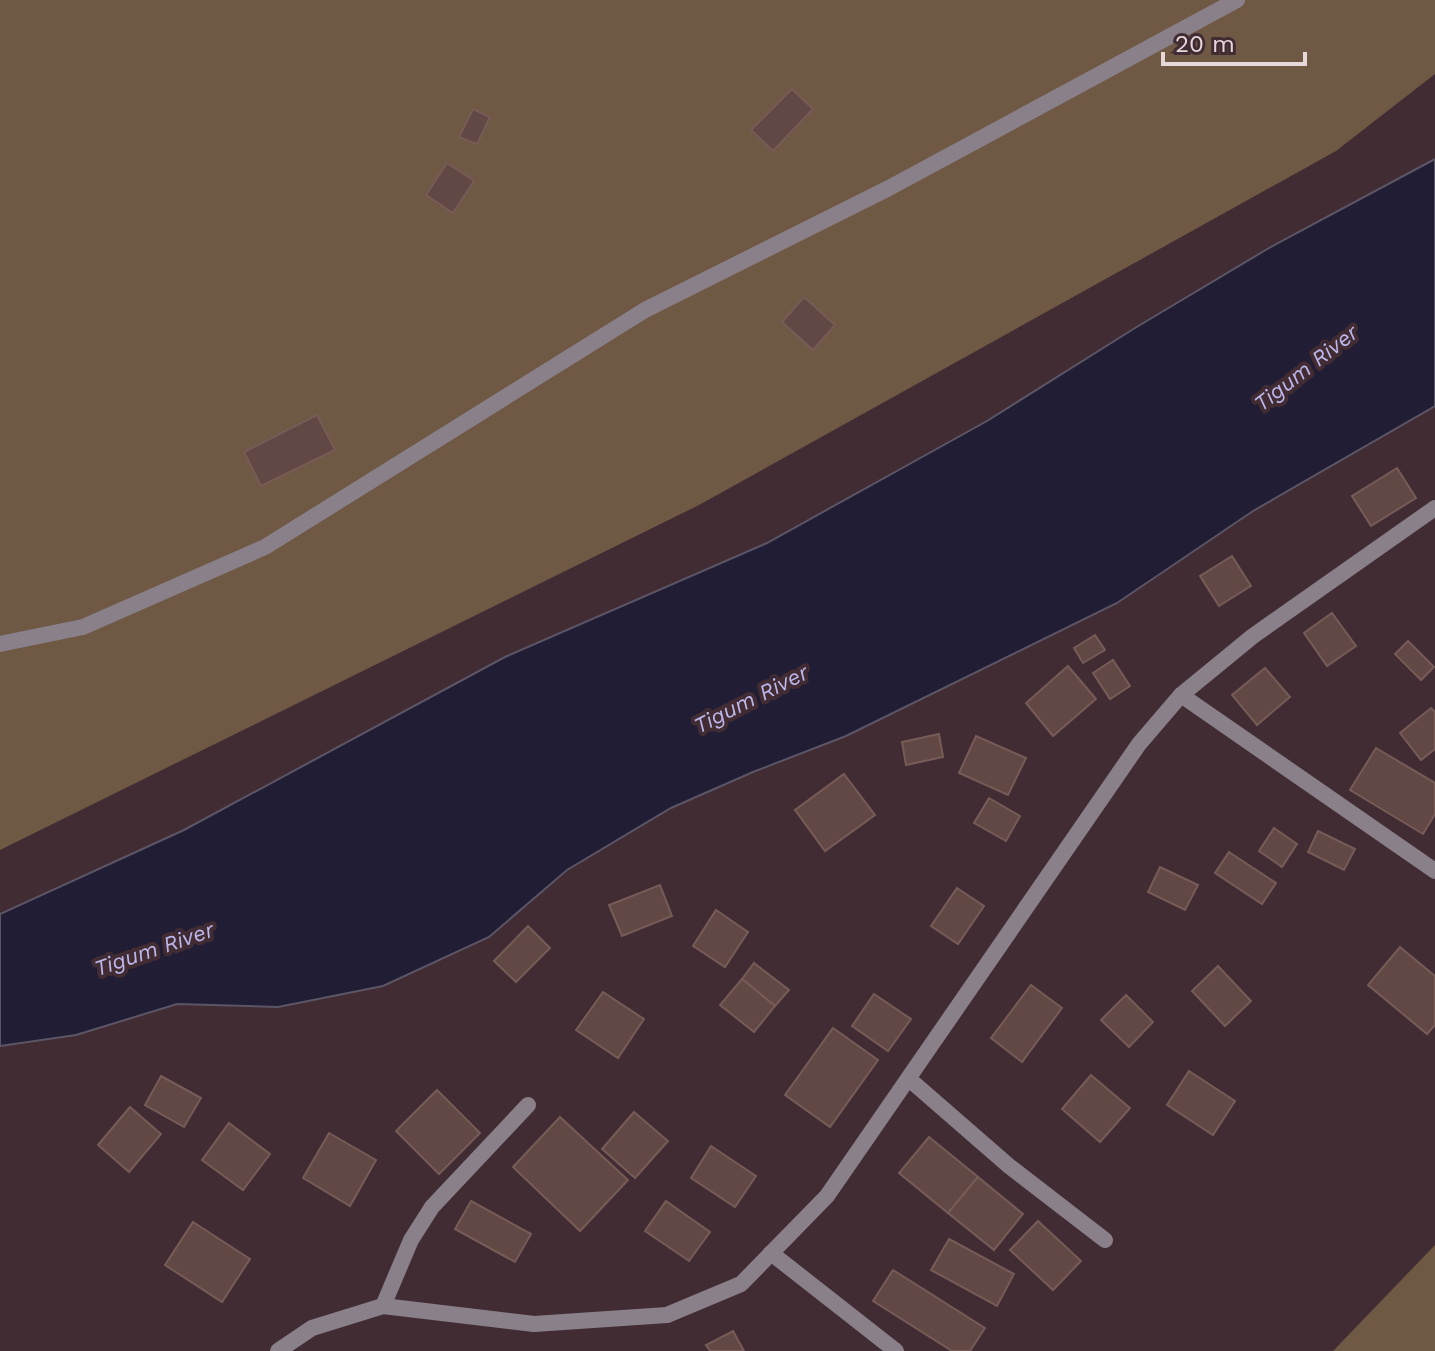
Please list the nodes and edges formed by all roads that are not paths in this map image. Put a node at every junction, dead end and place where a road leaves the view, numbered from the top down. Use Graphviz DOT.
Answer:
graph roads {
  1 [pos="1237,0"];
  2 [pos="1435,508"];
  3 [pos="0,644"];
  4 [pos="1181,695"];
  5 [pos="1435,871"];
  6 [pos="909,1079"];
  7 [pos="528,1105"];
  8 [pos="1105,1240"];
  9 [pos="771,1253"];
  10 [pos="383,1306"];
  11 [pos="278,1351"];
  12 [pos="896,1351"];
  1 -- 3 [label="street"];
  2 -- 4 [label="street"];
  4 -- 5 [label="street"];
  4 -- 6 [label="street"];
  6 -- 8 [label="street"];
  6 -- 9 [label="street"];
  7 -- 10 [label="street"];
  9 -- 10 [label="street"];
  9 -- 12 [label="street"];
  10 -- 11 [label="street"];
}
